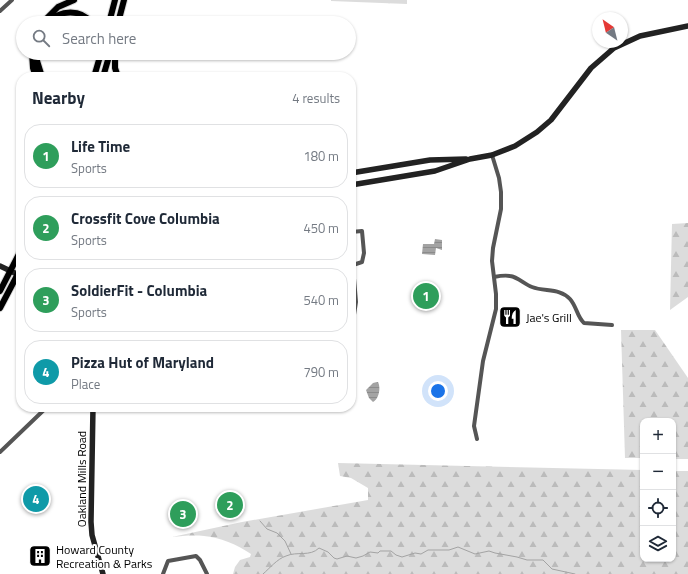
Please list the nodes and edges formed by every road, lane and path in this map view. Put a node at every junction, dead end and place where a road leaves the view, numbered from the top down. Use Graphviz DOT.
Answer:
graph roads {
  1 [pos="12,0"];
  2 [pos="74,0"];
  3 [pos="115,0"];
  4 [pos="125,0"];
  5 [pos="0,11"];
  6 [pos="49,16"];
  7 [pos="56,16"];
  8 [pos="84,16"];
  9 [pos="111,16"];
  10 [pos="121,16"];
  11 [pos="688,26"];
  12 [pos="32,60"];
  13 [pos="37,60"];
  14 [pos="97,60"];
  15 [pos="99,60"];
  16 [pos="108,60"];
  17 [pos="115,60"];
  18 [pos="34,72"];
  19 [pos="40,72"];
  20 [pos="95,72"];
  21 [pos="95,72"];
  22 [pos="104,72"];
  23 [pos="116,72"];
  24 [pos="492,155"];
  25 [pos="470,159"];
  26 [pos="356,172"];
  27 [pos="356,184"];
  28 [pos="356,232"];
  29 [pos="16,260"];
  30 [pos="356,264"];
  31 [pos="0,266"];
  32 [pos="10,271"];
  33 [pos="16,274"];
  34 [pos="494,277"];
  35 [pos="16,280"];
  36 [pos="0,291"];
  37 [pos="0,308"];
  38 [pos="612,325"];
  39 [pos="42,412"];
  40 [pos="93,412"];
  41 [pos="476,439"];
  42 [pos="0,452"];
  43 [pos="103,574"];
  44 [pos="163,574"];
  45 [pos="207,574"];
  1 -- 5 [label="street"];
  2 -- 6 [label="main road"];
  3 -- 9 [label="main road"];
  4 -- 10 [label="main road"];
  7 -- 8 [label="main road"];
  11 -- 24 [label="street"];
  12 -- 18 [label="main road"];
  13 -- 19 [label="main road"];
  14 -- 20 [label="main road"];
  15 -- 21 [label="main road"];
  16 -- 22 [label="main road"];
  17 -- 23 [label="main road"];
  24 -- 25 [label="street"];
  24 -- 34 [label="street"];
  25 -- 26 [label="street"];
  25 -- 27 [label="street"];
  28 -- 30 [label="street"];
  29 -- 32 [label="main road"];
  31 -- 32 [label="street"];
  32 -- 33 [label="street"];
  32 -- 36 [label="main road"];
  34 -- 38 [label="street"];
  34 -- 41 [label="street"];
  35 -- 37 [label="main road"];
  39 -- 42 [label="street"];
  40 -- 43 [label="street, Oakland Mills Road"];
  44 -- 45 [label="street"];
}
